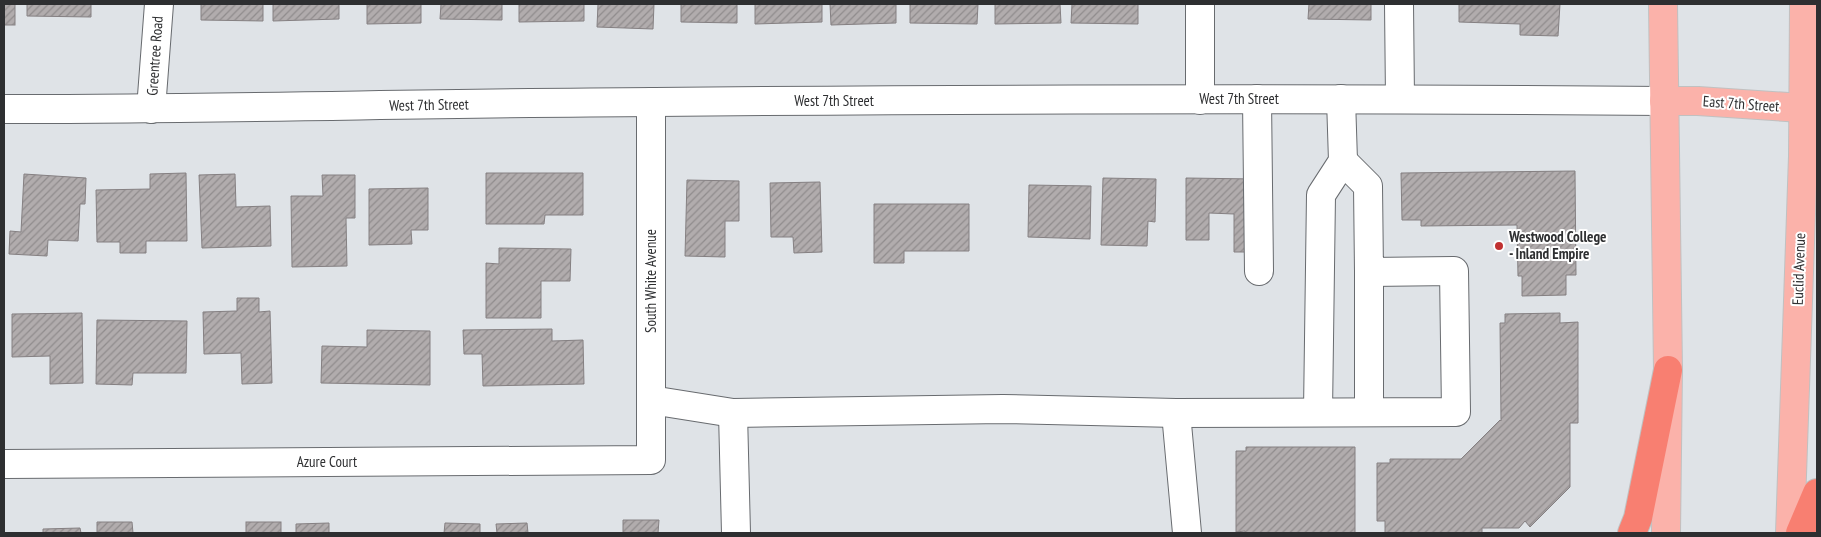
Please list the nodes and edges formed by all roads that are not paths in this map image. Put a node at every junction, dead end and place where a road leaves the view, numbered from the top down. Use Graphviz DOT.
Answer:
graph roads {
  1 [pos="159,4"];
  2 [pos="1200,4"];
  3 [pos="1399,4"];
  4 [pos="1664,4"];
  5 [pos="1804,4"];
  6 [pos="1257,99"];
  7 [pos="1341,99"];
  8 [pos="1400,99"];
  9 [pos="1200,100"];
  10 [pos="1664,101"];
  11 [pos="651,102"];
  12 [pos="1810,108"];
  13 [pos="4,109"];
  14 [pos="151,109"];
  15 [pos="1343,161"];
  16 [pos="1259,272"];
  17 [pos="1368,272"];
  18 [pos="1668,370"];
  19 [pos="651,400"];
  20 [pos="1318,412"];
  21 [pos="1369,412"];
  22 [pos="733,413"];
  23 [pos="1176,413"];
  24 [pos="651,460"];
  25 [pos="4,464"];
  26 [pos="1817,493"];
  27 [pos="736,533"];
  28 [pos="1187,533"];
  29 [pos="1632,533"];
  30 [pos="1666,533"];
  31 [pos="1790,533"];
  32 [pos="1800,533"];
  1 -- 14 [label="street, Greentree Road"];
  2 -- 9 [label="street"];
  3 -- 8 [label="street"];
  4 -- 10 [label="main road"];
  5 -- 12 [label="main road, Euclid Avenue"];
  6 -- 7 [label="street, West 7th Street"];
  6 -- 9 [label="street, West 7th Street"];
  6 -- 16 [label="street"];
  7 -- 8 [label="street, West 7th Street"];
  7 -- 15 [label="street"];
  8 -- 10 [label="street, West 7th Street"];
  9 -- 11 [label="street, West 7th Street"];
  10 -- 12 [label="main road, East 7th Street"];
  10 -- 18 [label="main road"];
  11 -- 14 [label="street, West 7th Street"];
  11 -- 19 [label="street, South White Avenue"];
  12 -- 31 [label="main road, Euclid Avenue"];
  13 -- 14 [label="street, West 7th Street"];
  15 -- 17 [label="street"];
  15 -- 20 [label="street"];
  17 -- 21 [label="street"];
  17 -- 21 [label="street"];
  18 -- 29 [label="highway"];
  18 -- 30 [label="main road"];
  19 -- 22 [label="street"];
  19 -- 24 [label="street, South White Avenue"];
  20 -- 21 [label="street"];
  20 -- 23 [label="street"];
  22 -- 23 [label="street"];
  22 -- 27 [label="street"];
  23 -- 28 [label="street"];
  24 -- 25 [label="street, Azure Court"];
  26 -- 32 [label="highway"];
}
